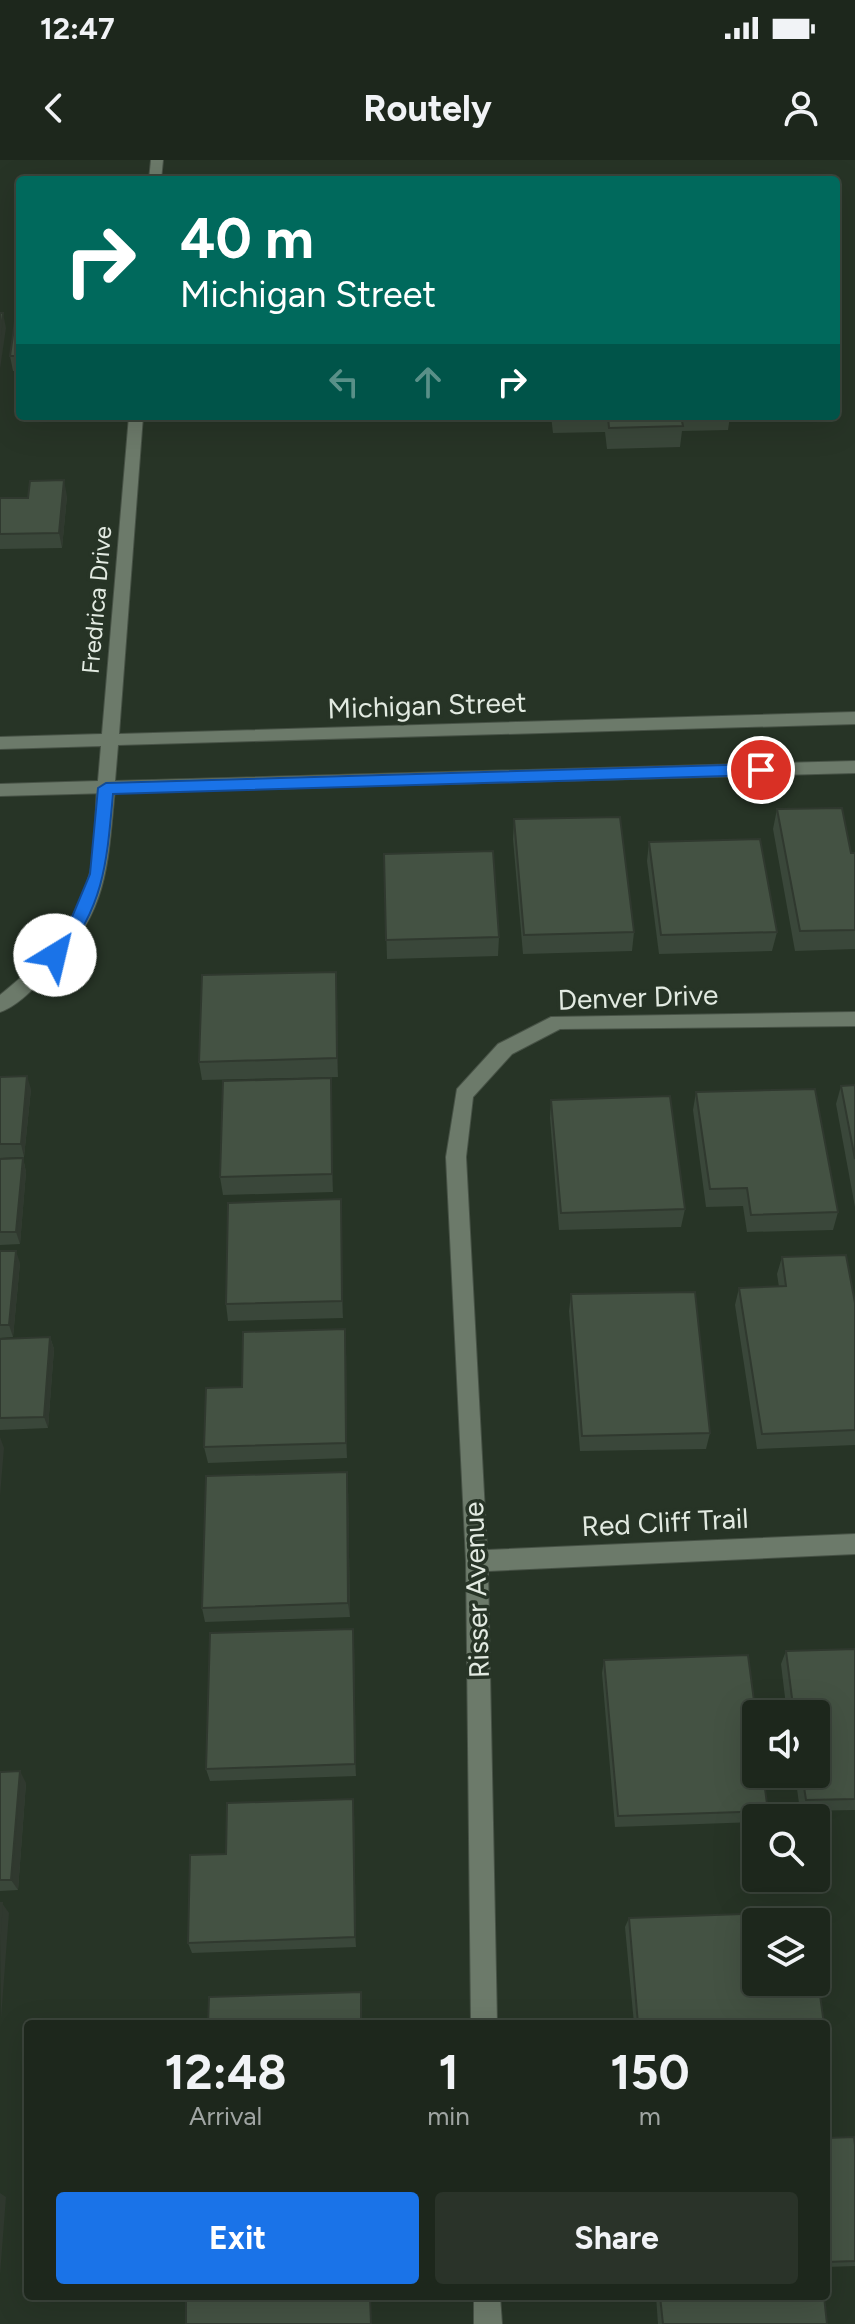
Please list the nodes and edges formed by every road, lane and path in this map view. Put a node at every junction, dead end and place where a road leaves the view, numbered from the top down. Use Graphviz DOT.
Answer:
graph roads {
  1 [pos="136,420"];
  2 [pos="855,718"];
  3 [pos="110,740"];
  4 [pos="0,743"];
  5 [pos="855,767"];
  6 [pos="106,788"];
  7 [pos="0,790"];
  8 [pos="0,1005"];
  9 [pos="855,1019"];
  10 [pos="456,1157"];
  11 [pos="855,1544"];
  12 [pos="477,1561"];
  13 [pos="484,2020"];
  14 [pos="487,2300"];
  15 [pos="488,2324"];
  1 -- 3 [label="street, Fredrica Drive"];
  2 -- 3 [label="street, Michigan Street"];
  3 -- 4 [label="street, Michigan Street"];
  3 -- 6 [label="street, Fredrica Drive"];
  5 -- 6 [label="street"];
  6 -- 7 [label="street"];
  6 -- 8 [label="street, Fredrica Drive"];
  9 -- 10 [label="street, Denver Drive"];
  10 -- 12 [label="street, Risser Avenue"];
  11 -- 12 [label="street, Red Cliff Trail"];
  12 -- 13 [label="street, Risser Avenue"];
  14 -- 15 [label="street"];
}
